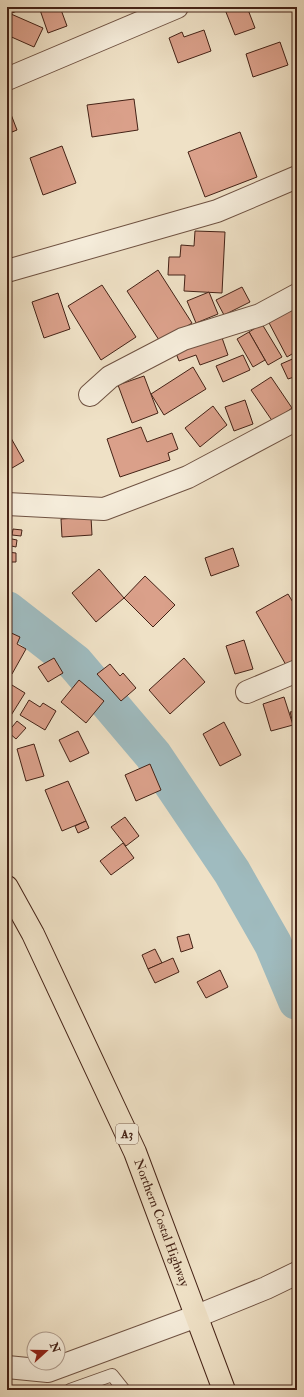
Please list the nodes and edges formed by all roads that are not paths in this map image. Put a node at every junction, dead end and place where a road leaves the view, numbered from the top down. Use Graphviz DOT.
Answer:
graph roads {
  1 [pos="177,7"];
  2 [pos="7,79"];
  3 [pos="297,177"];
  4 [pos="7,271"];
  5 [pos="297,295"];
  6 [pos="90,395"];
  7 [pos="297,419"];
  8 [pos="7,504"];
  9 [pos="297,671"];
  10 [pos="247,692"];
  11 [pos="7,887"];
  12 [pos="297,1273"];
  13 [pos="197,1316"];
  14 [pos="7,1367"];
  15 [pos="69,1390"];
  16 [pos="124,1390"];
  17 [pos="224,1390"];
  1 -- 2 [label="street"];
  3 -- 4 [label="street"];
  5 -- 6 [label="street"];
  7 -- 8 [label="street"];
  9 -- 10 [label="street"];
  11 -- 13 [label="main road, Northern Costal Highway / A3"];
  12 -- 13 [label="street"];
  13 -- 14 [label="street"];
  13 -- 17 [label="main road, Northern Costal Highway / A3"];
  15 -- 16 [label="lane"];
}
